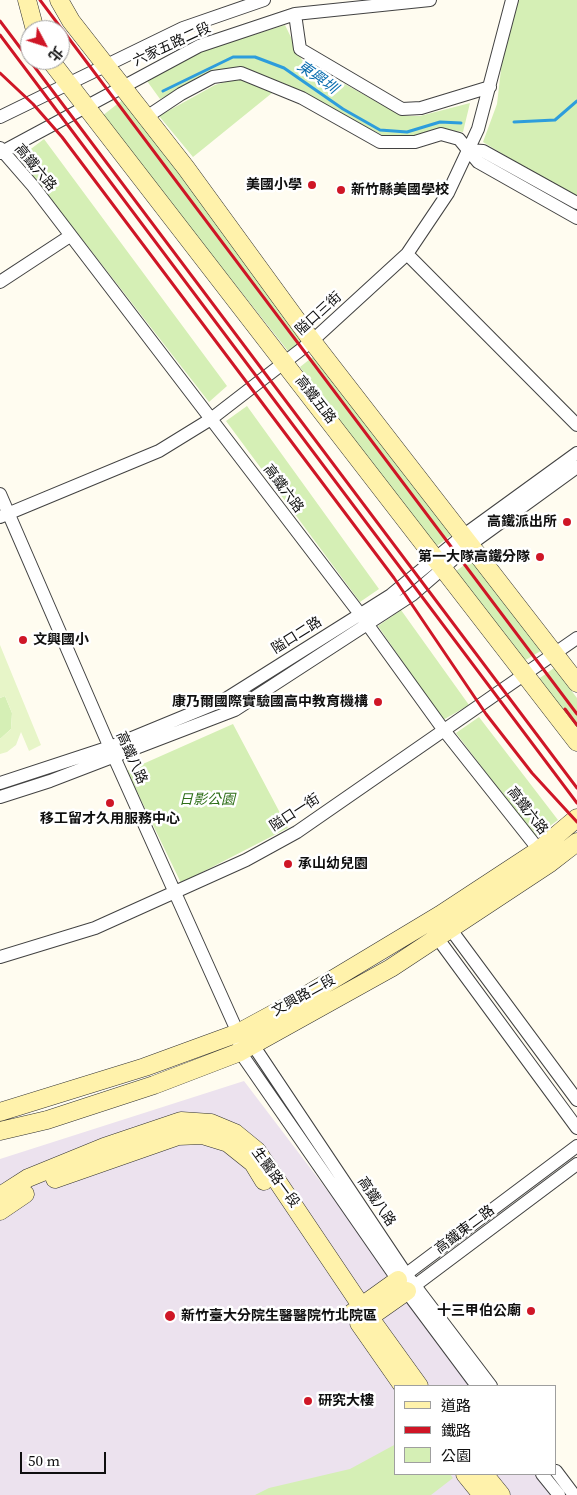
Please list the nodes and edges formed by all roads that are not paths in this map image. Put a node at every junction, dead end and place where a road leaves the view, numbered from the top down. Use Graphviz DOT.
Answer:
graph roads {
  1 [pos="28,0"];
  2 [pos="59,0"];
  3 [pos="264,0"];
  4 [pos="430,0"];
  5 [pos="512,0"];
  6 [pos="295,14"];
  7 [pos="33,20"];
  8 [pos="105,65"];
  9 [pos="58,70"];
  10 [pos="68,84"];
  11 [pos="121,86"];
  12 [pos="490,87"];
  13 [pos="87,107"];
  14 [pos="0,117"];
  15 [pos="145,118"];
  16 [pos="470,150"];
  17 [pos="1,151"];
  18 [pos="577,203"];
  19 [pos="577,218"];
  20 [pos="70,236"];
  21 [pos="407,254"];
  22 [pos="0,282"];
  23 [pos="312,342"];
  24 [pos="285,362"];
  25 [pos="211,419"];
  26 [pos="577,426"];
  27 [pos="577,452"];
  28 [pos="577,467"];
  29 [pos="0,494"];
  30 [pos="5,515"];
  31 [pos="468,540"];
  32 [pos="440,563"];
  33 [pos="394,599"];
  34 [pos="360,614"];
  35 [pos="368,626"];
  36 [pos="577,638"];
  37 [pos="555,653"];
  38 [pos="526,674"];
  39 [pos="577,682"];
  40 [pos="443,729"];
  41 [pos="577,742"];
  42 [pos="112,752"];
  43 [pos="0,783"];
  44 [pos="0,797"];
  45 [pos="577,818"];
  46 [pos="577,842"];
  47 [pos="538,850"];
  48 [pos="174,892"];
  49 [pos="439,926"];
  50 [pos="0,957"];
  51 [pos="238,1032"];
  52 [pos="246,1048"];
  53 [pos="577,1100"];
  54 [pos="0,1112"];
  55 [pos="577,1128"];
  56 [pos="0,1131"];
  57 [pos="577,1146"];
  58 [pos="577,1164"];
  59 [pos="0,1196"];
  60 [pos="0,1211"];
  61 [pos="407,1283"];
  62 [pos="361,1315"];
  63 [pos="402,1385"];
  64 [pos="417,1385"];
  65 [pos="476,1385"];
  66 [pos="490,1385"];
  67 [pos="557,1472"];
  68 [pos="467,1475"];
  69 [pos="485,1475"];
  70 [pos="543,1475"];
  71 [pos="482,1495"];
  72 [pos="500,1495"];
  73 [pos="558,1495"];
  74 [pos="574,1495"];
  1 -- 7 [label="street"];
  2 -- 8 [label="street"];
  3 -- 8 [label="street, 六家五路二段"];
  4 -- 6 [label="street, 六家五路二段"];
  5 -- 12 [label="street, 隘口三街"];
  6 -- 11 [label="street, 六家五路二段"];
  6 -- 12 [label="street"];
  8 -- 10 [label="street, 六家五路二段"];
  8 -- 11 [label="street"];
  9 -- 10 [label="street, 高鐵五路"];
  10 -- 13 [label="street, 高鐵五路"];
  10 -- 14 [label="street, 六家五路二段"];
  11 -- 13 [label="street, 六家五路二段"];
  11 -- 15 [label="street"];
  12 -- 16 [label="street, 隘口三街"];
  13 -- 17 [label="street, 六家五路二段"];
  13 -- 24 [label="street, 高鐵五路"];
  15 -- 16 [label="street"];
  15 -- 23 [label="street"];
  16 -- 18 [label="street"];
  16 -- 19 [label="street"];
  16 -- 21 [label="street, 隘口三街"];
  17 -- 20 [label="street, 高鐵六路"];
  20 -- 22 [label="street"];
  20 -- 25 [label="street, 高鐵六路"];
  21 -- 23 [label="street, 隘口三街"];
  21 -- 26 [label="street"];
  23 -- 24 [label="street, 隘口三街"];
  23 -- 31 [label="street"];
  24 -- 25 [label="street, 隘口三街"];
  24 -- 32 [label="street, 高鐵五路"];
  25 -- 30 [label="street, 隘口三街"];
  25 -- 34 [label="street, 高鐵六路"];
  27 -- 31 [label="street, 隘口二路"];
  28 -- 31 [label="street, 隘口二路"];
  29 -- 30 [label="street, 高鐵八路"];
  30 -- 42 [label="street, 高鐵八路"];
  31 -- 32 [label="street, 隘口二路"];
  31 -- 37 [label="street"];
  32 -- 33 [label="street, 隘口二路"];
  32 -- 38 [label="street, 高鐵五路"];
  33 -- 34 [label="street, 隘口二路"];
  33 -- 35 [label="street, 隘口二路"];
  34 -- 35 [label="street, 高鐵六路"];
  34 -- 42 [label="street, 隘口二路"];
  35 -- 40 [label="street, 高鐵六路"];
  35 -- 42 [label="street, 隘口二路"];
  36 -- 37 [label="street, 隘口一街"];
  37 -- 38 [label="street, 隘口一街"];
  37 -- 39 [label="street"];
  38 -- 40 [label="street, 隘口一街"];
  38 -- 41 [label="street, 高鐵五路"];
  40 -- 47 [label="street, 高鐵六路"];
  40 -- 48 [label="street, 隘口一街"];
  42 -- 43 [label="street, 隘口二路"];
  42 -- 44 [label="street, 隘口二路"];
  42 -- 48 [label="street, 高鐵八路"];
  45 -- 47 [label="street, 文興路二段"];
  46 -- 49 [label="street, 文興路二段"];
  47 -- 49 [label="street, 文興路二段"];
  48 -- 50 [label="street, 隘口一街"];
  48 -- 51 [label="street, 高鐵八路"];
  49 -- 51 [label="street, 文興路二段"];
  49 -- 52 [label="street, 文興路二段"];
  49 -- 53 [label="street"];
  49 -- 55 [label="street"];
  51 -- 52 [label="street, 高鐵八路"];
  51 -- 54 [label="street, 文興路二段"];
  52 -- 56 [label="street, 文興路二段"];
  52 -- 61 [label="street, 高鐵八路"];
  57 -- 61 [label="street, 高鐵東二路"];
  58 -- 61 [label="street, 高鐵東二路"];
  59 -- 62 [label="street, 生醫路一段"];
  60 -- 62 [label="street, 生醫路一段"];
  61 -- 62 [label="street, 高鐵東二路"];
  61 -- 65 [label="street, 高鐵八路"];
  61 -- 66 [label="street, 高鐵八路"];
  62 -- 63 [label="street, 生醫路一段"];
  62 -- 64 [label="street, 生醫路一段"];
  67 -- 74 [label="street"];
  68 -- 71 [label="street"];
  69 -- 72 [label="street"];
  70 -- 73 [label="street"];
}
